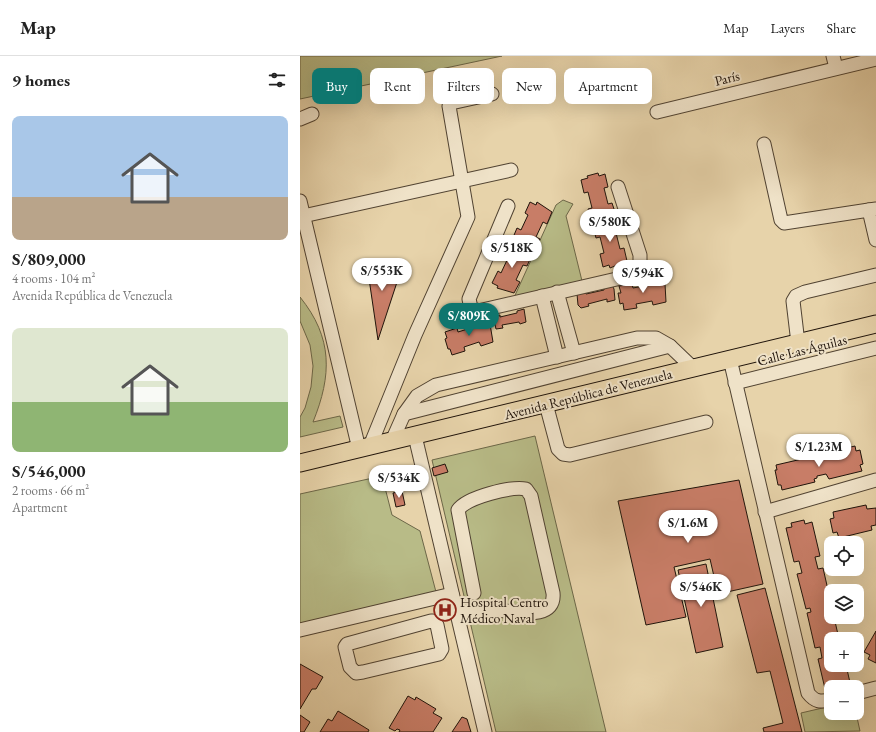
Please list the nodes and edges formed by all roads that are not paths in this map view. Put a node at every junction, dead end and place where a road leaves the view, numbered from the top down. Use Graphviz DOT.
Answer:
graph roads {
  1 [pos="876,59"];
  2 [pos="834,62"];
  3 [pos="450,104"];
  4 [pos="656,112"];
  5 [pos="764,144"];
  6 [pos="511,170"];
  7 [pos="462,181"];
  8 [pos="618,187"];
  9 [pos="300,201"];
  10 [pos="508,206"];
  11 [pos="872,209"];
  12 [pos="304,216"];
  13 [pos="876,240"];
  14 [pos="305,248"];
  15 [pos="876,276"];
  16 [pos="557,292"];
  17 [pos="542,296"];
  18 [pos="876,324"];
  19 [pos="798,343"];
  20 [pos="670,346"];
  21 [pos="876,348"];
  22 [pos="574,353"];
  23 [pos="557,357"];
  24 [pos="730,359"];
  25 [pos="693,368"];
  26 [pos="735,383"];
  27 [pos="546,404"];
  28 [pos="404,414"];
  29 [pos="706,422"];
  30 [pos="415,436"];
  31 [pos="392,441"];
  32 [pos="364,448"];
  33 [pos="300,463"];
  34 [pos="876,480"];
  35 [pos="765,512"];
  36 [pos="474,593"];
  37 [pos="452,594"];
  38 [pos="458,616"];
  39 [pos="300,630"];
  40 [pos="461,632"];
  41 [pos="440,638"];
  42 [pos="876,688"];
  43 [pos="864,691"];
  44 [pos="824,701"];
  45 [pos="485,732"];
  1 -- 2 [label="street, París"];
  2 -- 4 [label="street, París"];
  3 -- 7 [label="street"];
  5 -- 11 [label="street"];
  6 -- 7 [label="street"];
  7 -- 12 [label="street"];
  7 -- 32 [label="street"];
  8 -- 16 [label="street"];
  9 -- 12 [label="street"];
  10 -- 17 [label="street"];
  11 -- 13 [label="street"];
  12 -- 14 [label="street"];
  14 -- 32 [label="street"];
  15 -- 19 [label="street"];
  16 -- 17 [label="street"];
  16 -- 22 [label="street"];
  17 -- 23 [label="street"];
  18 -- 19 [label="main road, Avenida República de Venezuela"];
  19 -- 24 [label="main road, Avenida República de Venezuela"];
  20 -- 22 [label="street"];
  20 -- 25 [label="street"];
  20 -- 28 [label="street"];
  21 -- 26 [label="street, Calle Las Águilas"];
  22 -- 23 [label="street"];
  23 -- 28 [label="street"];
  24 -- 25 [label="main road, Avenida República de Venezuela"];
  24 -- 26 [label="street"];
  25 -- 27 [label="main road, Avenida República de Venezuela"];
  26 -- 35 [label="street"];
  27 -- 29 [label="street"];
  27 -- 30 [label="main road, Avenida República de Venezuela"];
  28 -- 31 [label="street"];
  30 -- 31 [label="main road, Avenida República de Venezuela"];
  30 -- 37 [label="street"];
  31 -- 32 [label="main road, Avenida República de Venezuela"];
  32 -- 33 [label="main road, Avenida República de Venezuela"];
  34 -- 35 [label="street"];
  35 -- 44 [label="street"];
  36 -- 38 [label="street"];
  37 -- 38 [label="street"];
  37 -- 39 [label="street"];
  38 -- 40 [label="street"];
  40 -- 41 [label="street"];
  40 -- 45 [label="street"];
  41 -- 41 [label="street"];
  42 -- 43 [label="street"];
}
